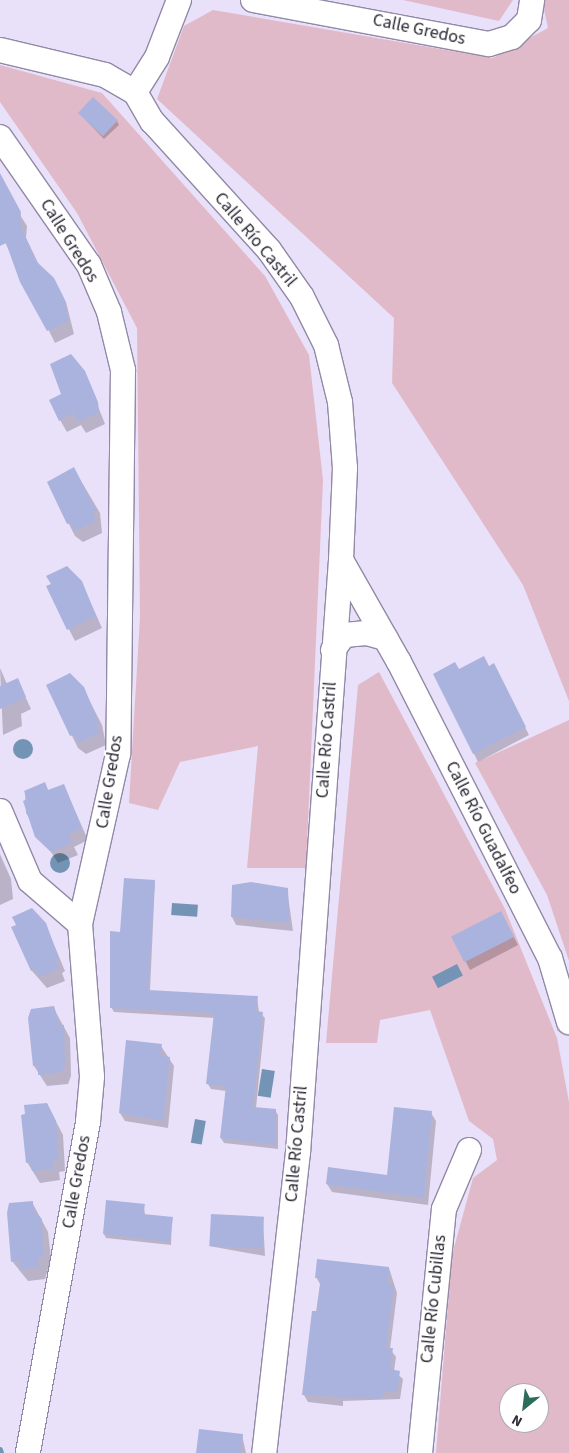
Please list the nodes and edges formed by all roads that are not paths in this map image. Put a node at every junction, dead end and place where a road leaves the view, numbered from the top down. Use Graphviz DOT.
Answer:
graph roads {
  1 [pos="179,0"];
  2 [pos="252,0"];
  3 [pos="365,0"];
  4 [pos="532,0"];
  5 [pos="377,21"];
  6 [pos="0,50"];
  7 [pos="135,92"];
  8 [pos="0,137"];
  9 [pos="341,560"];
  10 [pos="385,638"];
  11 [pos="333,650"];
  12 [pos="0,811"];
  13 [pos="80,924"];
  14 [pos="569,1022"];
  15 [pos="469,1150"];
  16 [pos="28,1453"];
  17 [pos="264,1453"];
  18 [pos="420,1453"];
  1 -- 7 [label="street"];
  2 -- 5 [label="street, Calle Gredos"];
  3 -- 5 [label="street"];
  4 -- 5 [label="street, Calle Gredos"];
  6 -- 7 [label="street"];
  7 -- 9 [label="street, Calle Río Castril"];
  8 -- 13 [label="street, Calle Gredos"];
  9 -- 10 [label="street, Calle Río Guadalfeo"];
  9 -- 11 [label="street, Calle Río Castril"];
  10 -- 11 [label="street"];
  10 -- 14 [label="street, Calle Río Guadalfeo"];
  11 -- 17 [label="street, Calle Río Castril"];
  12 -- 13 [label="street"];
  13 -- 16 [label="street, Calle Gredos"];
  15 -- 18 [label="street, Calle Río Cubillas"];
}
